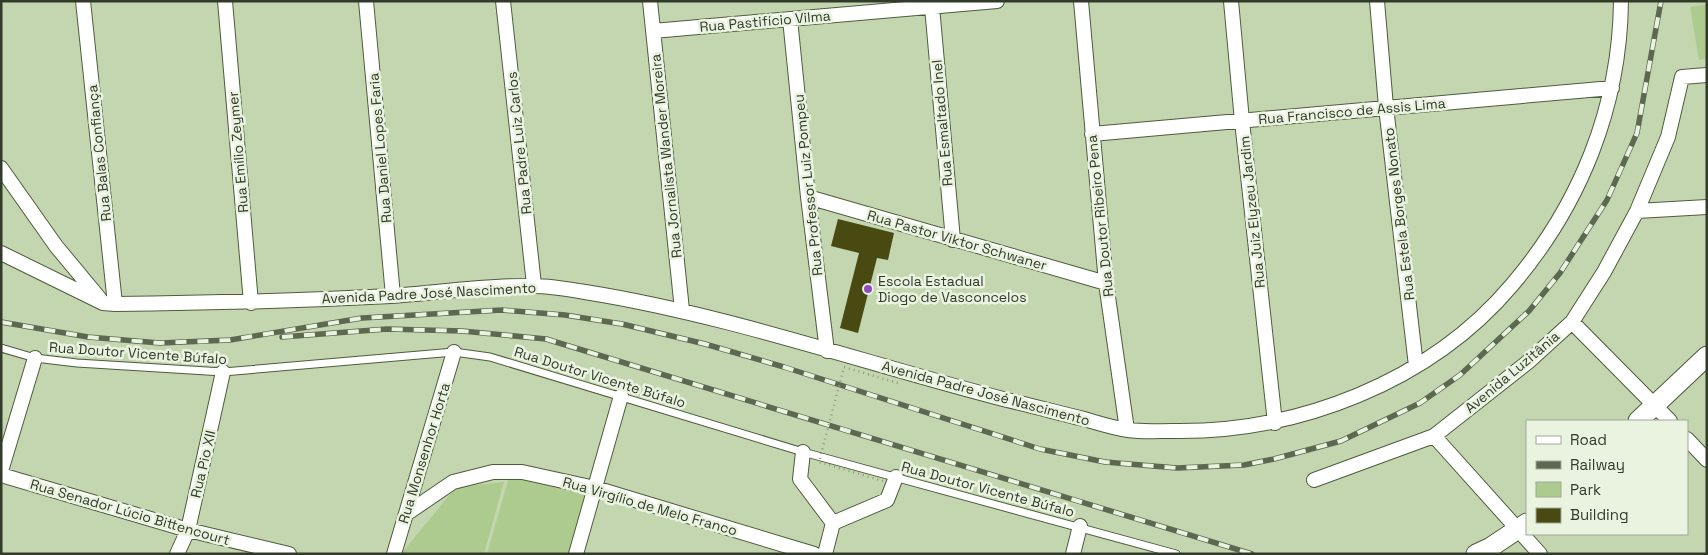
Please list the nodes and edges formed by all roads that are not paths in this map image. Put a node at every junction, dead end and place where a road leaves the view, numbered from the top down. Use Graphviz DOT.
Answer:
graph roads {
  1 [pos="83,1"];
  2 [pos="224,1"];
  3 [pos="366,1"];
  4 [pos="503,1"];
  5 [pos="650,1"];
  6 [pos="997,1"];
  7 [pos="1080,1"];
  8 [pos="1231,1"];
  9 [pos="1378,1"];
  10 [pos="1621,1"];
  11 [pos="932,7"];
  12 [pos="790,19"];
  13 [pos="653,31"];
  14 [pos="1707,75"];
  15 [pos="1612,88"];
  16 [pos="1386,107"];
  17 [pos="1242,121"];
  18 [pos="1092,134"];
  19 [pos="1,168"];
  20 [pos="808,197"];
  21 [pos="1707,207"];
  22 [pos="1637,211"];
  23 [pos="952,240"];
  24 [pos="1,253"];
  25 [pos="1106,284"];
  26 [pos="534,285"];
  27 [pos="393,296"];
  28 [pos="109,303"];
  29 [pos="251,303"];
  30 [pos="682,310"];
  31 [pos="1572,322"];
  32 [pos="1,348"];
  33 [pos="827,351"];
  34 [pos="454,352"];
  35 [pos="1707,356"];
  36 [pos="35,358"];
  37 [pos="1416,366"];
  38 [pos="223,372"];
  39 [pos="621,396"];
  40 [pos="1655,405"];
  41 [pos="1639,420"];
  42 [pos="1669,420"];
  43 [pos="1275,423"];
  44 [pos="1127,430"];
  45 [pos="1434,436"];
  46 [pos="1688,440"];
  47 [pos="803,452"];
  48 [pos="1707,460"];
  49 [pos="1,471"];
  50 [pos="1,475"];
  51 [pos="890,479"];
  52 [pos="1314,480"];
  53 [pos="594,488"];
  54 [pos="406,514"];
  55 [pos="833,523"];
  56 [pos="1080,526"];
  57 [pos="1522,527"];
  58 [pos="188,530"];
  59 [pos="1527,535"];
  60 [pos="177,554"];
  61 [pos="289,554"];
  62 [pos="394,554"];
  63 [pos="576,554"];
  64 [pos="814,554"];
  65 [pos="825,554"];
  66 [pos="1073,554"];
  67 [pos="1176,554"];
  68 [pos="1476,554"];
  69 [pos="1540,554"];
  1 -- 28 [label="street, Rua Balas Confiança"];
  2 -- 29 [label="street, Rua Emílio Zeymer"];
  3 -- 27 [label="street, Rua Daniel Lopes Faria"];
  4 -- 26 [label="street, Rua Padre Luiz Carlos"];
  5 -- 13 [label="street, Rua Jornalista Wander Moreira"];
  6 -- 11 [label="street, Rua Pastifício Vilma"];
  7 -- 18 [label="street, Rua Doutor Ribeiro Pena"];
  8 -- 17 [label="street, Rua Juiz Elyzeu Jardim"];
  9 -- 16 [label="street, Rua Estela Borges Nonato"];
  10 -- 15 [label="street, Avenida Padre José Nascimento"];
  11 -- 12 [label="street, Rua Pastifício Vilma"];
  11 -- 23 [label="street, Rua Esmaltado Inel"];
  12 -- 13 [label="street, Rua Pastifício Vilma"];
  12 -- 20 [label="street, Rua Professor Luiz Pompeu"];
  13 -- 30 [label="street, Rua Jornalista Wander Moreira"];
  14 -- 22 [label="street, Avenida Luzitânia"];
  15 -- 16 [label="street, Rua Francisco de Assis Lima"];
  15 -- 37 [label="street, Avenida Padre José Nascimento"];
  16 -- 17 [label="street, Rua Francisco de Assis Lima"];
  16 -- 37 [label="street, Rua Estela Borges Nonato"];
  17 -- 18 [label="street, Rua Francisco de Assis Lima"];
  17 -- 43 [label="street, Rua Juiz Elyzeu Jardim"];
  18 -- 25 [label="street, Rua Doutor Ribeiro Pena"];
  19 -- 28 [label="street"];
  20 -- 23 [label="street, Rua Pastor Viktor Schwaner"];
  20 -- 33 [label="street, Rua Professor Luiz Pompeu"];
  21 -- 22 [label="street"];
  22 -- 31 [label="street, Avenida Luzitânia"];
  23 -- 25 [label="street, Rua Pastor Viktor Schwaner"];
  24 -- 28 [label="street"];
  25 -- 44 [label="street, Rua Doutor Ribeiro Pena"];
  26 -- 27 [label="street, Avenida Padre José Nascimento"];
  26 -- 30 [label="street, Avenida Padre José Nascimento"];
  27 -- 29 [label="street, Avenida Padre José Nascimento"];
  28 -- 29 [label="street, Avenida Padre José Nascimento"];
  30 -- 33 [label="street, Avenida Padre José Nascimento"];
  31 -- 40 [label="street"];
  31 -- 45 [label="street, Avenida Luzitânia"];
  32 -- 36 [label="lane, Rua Doutor Vicente Búfalo"];
  33 -- 44 [label="street, Avenida Padre José Nascimento"];
  34 -- 38 [label="lane, Rua Doutor Vicente Búfalo"];
  34 -- 39 [label="lane, Rua Doutor Vicente Búfalo"];
  34 -- 54 [label="street, Rua Monsenhor Horta"];
  35 -- 40 [label="street"];
  36 -- 38 [label="lane, Rua Doutor Vicente Búfalo"];
  36 -- 49 [label="street"];
  37 -- 43 [label="street, Avenida Padre José Nascimento"];
  38 -- 58 [label="street, Rua Pio XII"];
  39 -- 47 [label="lane, Rua Doutor Vicente Búfalo"];
  39 -- 53 [label="street"];
  40 -- 41 [label="street"];
  40 -- 42 [label="street"];
  43 -- 44 [label="street, Avenida Padre José Nascimento"];
  45 -- 52 [label="street, Avenida Luzitânia"];
  45 -- 57 [label="street"];
  46 -- 48 [label="street"];
  47 -- 51 [label="lane, Rua Doutor Vicente Búfalo"];
  47 -- 55 [label="street"];
  50 -- 58 [label="street, Rua Senador Lúcio Bittencourt"];
  51 -- 55 [label="street"];
  51 -- 56 [label="lane, Rua Doutor Vicente Búfalo"];
  53 -- 54 [label="street, Rua Virgílio de Melo Franco"];
  53 -- 63 [label="street"];
  53 -- 64 [label="street, Rua Virgílio de Melo Franco"];
  54 -- 62 [label="street, Rua Monsenhor Horta"];
  55 -- 65 [label="street"];
  56 -- 66 [label="street"];
  56 -- 67 [label="lane, Rua Doutor Vicente Búfalo"];
  57 -- 68 [label="street"];
  58 -- 60 [label="street, Rua Pio XII"];
  58 -- 61 [label="street, Rua Senador Lúcio Bittencourt"];
  59 -- 69 [label="street"];
}
